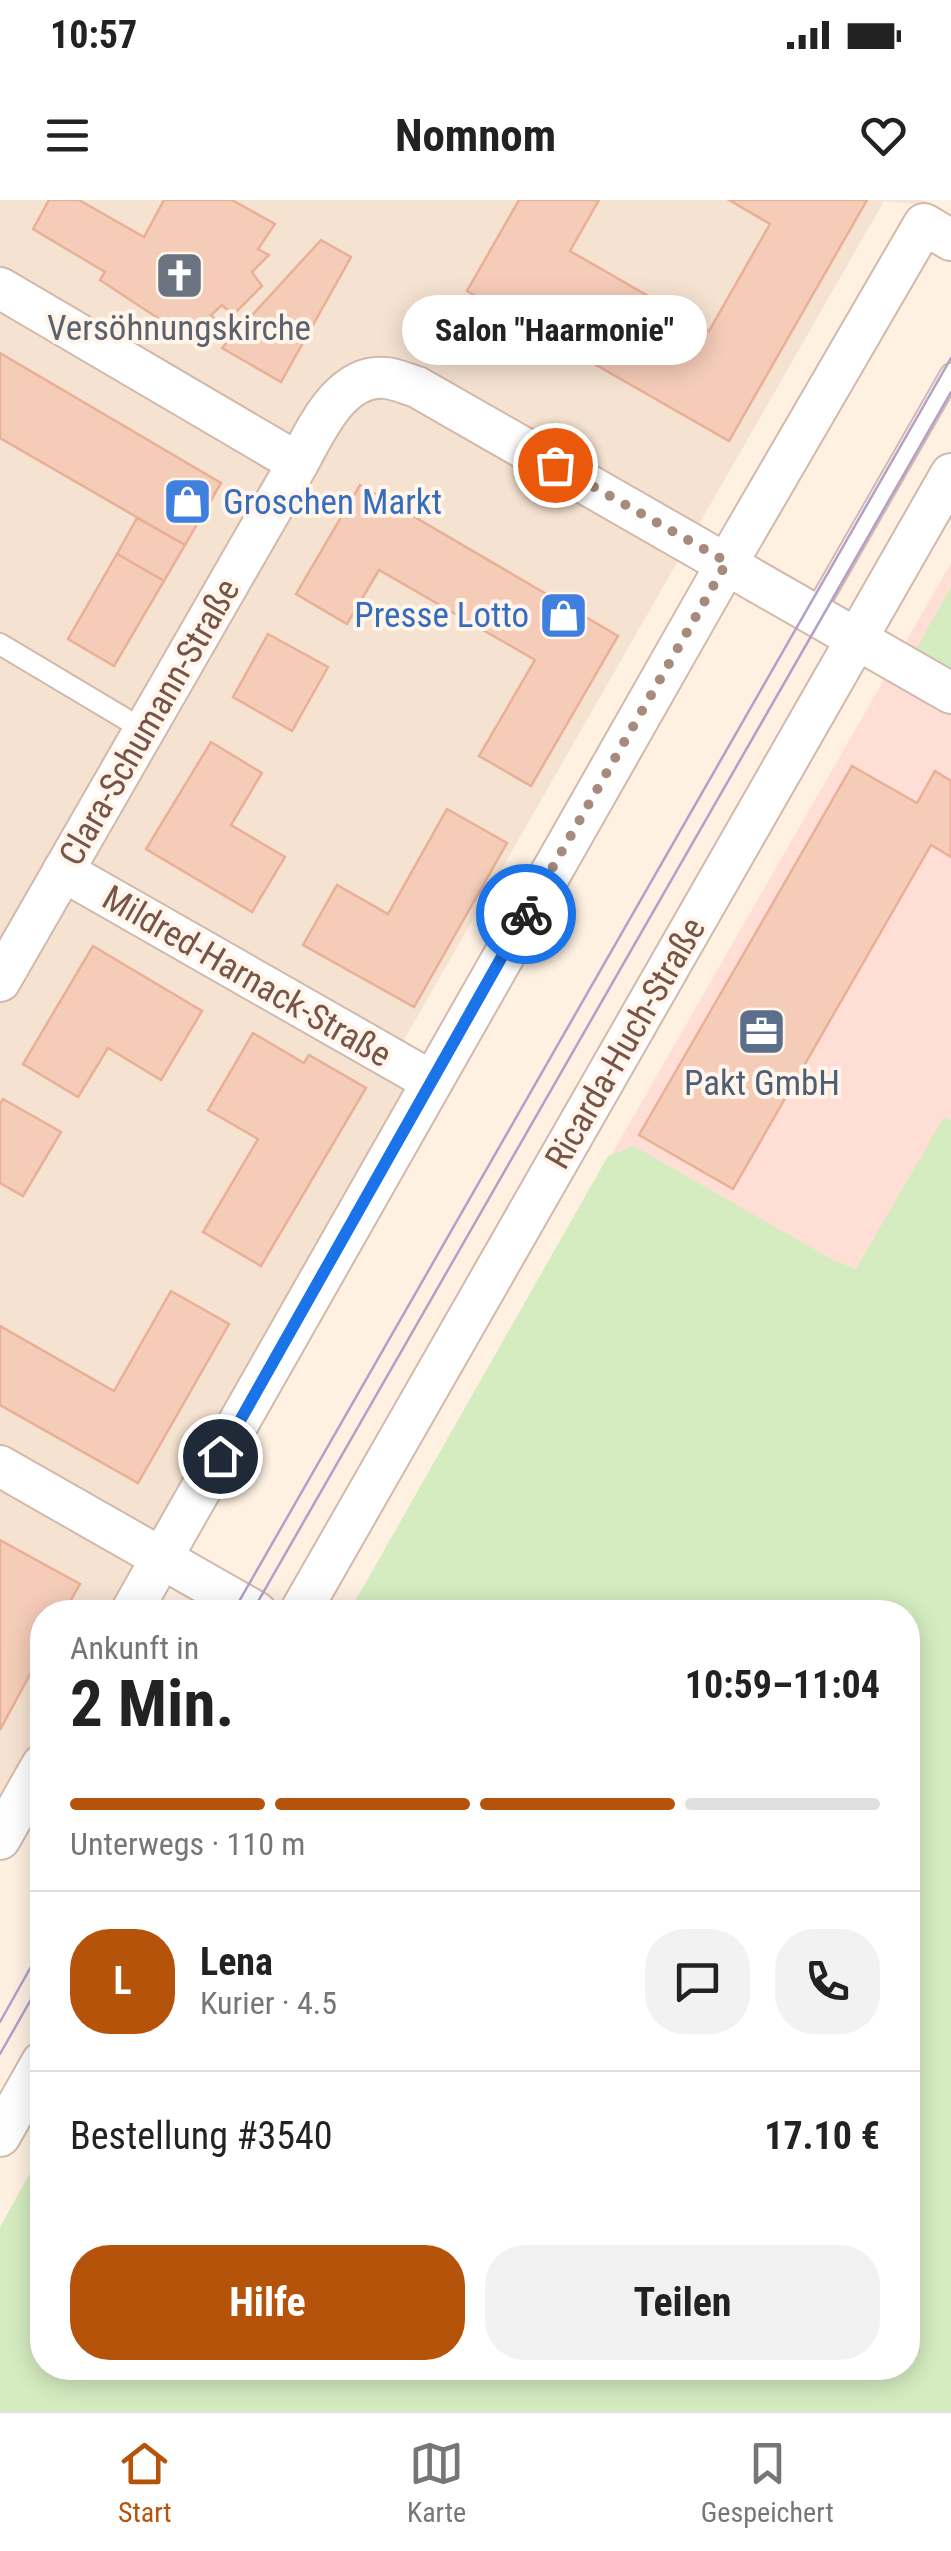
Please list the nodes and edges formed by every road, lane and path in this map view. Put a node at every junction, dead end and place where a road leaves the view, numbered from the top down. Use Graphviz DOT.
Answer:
graph roads {
  1 [pos="951,240"];
  2 [pos="0,288"];
  3 [pos="951,374"];
  4 [pos="298,463"];
  5 [pos="951,474"];
  6 [pos="727,562"];
  7 [pos="814,613"];
  8 [pos="857,638"];
  9 [pos="0,644"];
  10 [pos="951,694"];
  11 [pos="144,730"];
  12 [pos="63,872"];
  13 [pos="0,981"];
  14 [pos="431,1082"];
  15 [pos="0,1466"];
  16 [pos="162,1558"];
  17 [pos="137,1600"];
  18 [pos="235,1600"];
  19 [pos="307,1600"];
  20 [pos="30,1786"];
  21 [pos="0,1839"];
  22 [pos="30,2095"];
  23 [pos="19,2126"];
  1 -- 6 [label="street"];
  2 -- 4 [label="street"];
  3 -- 7 [label="lane"];
  4 -- 6 [label="street, Clara-Schumann-Straße"];
  4 -- 11 [label="street, Clara-Schumann-Straße"];
  5 -- 8 [label="street, Ricarda-Huch-Straße"];
  6 -- 7 [label="street, Clara-Schumann-Straße"];
  6 -- 14 [label="street"];
  7 -- 8 [label="street, Clara-Schumann-Straße"];
  8 -- 10 [label="street, Clara-Schumann-Straße"];
  8 -- 19 [label="street, Ricarda-Huch-Straße"];
  9 -- 11 [label="lane"];
  11 -- 12 [label="street, Clara-Schumann-Straße"];
  12 -- 13 [label="street, Clara-Schumann-Straße"];
  12 -- 14 [label="street, Mildred-Harnack-Straße"];
  14 -- 16 [label="street"];
  15 -- 16 [label="street"];
  16 -- 17 [label="street"];
  16 -- 18 [label="street"];
  20 -- 21 [label="street"];
  22 -- 23 [label="street"];
}
